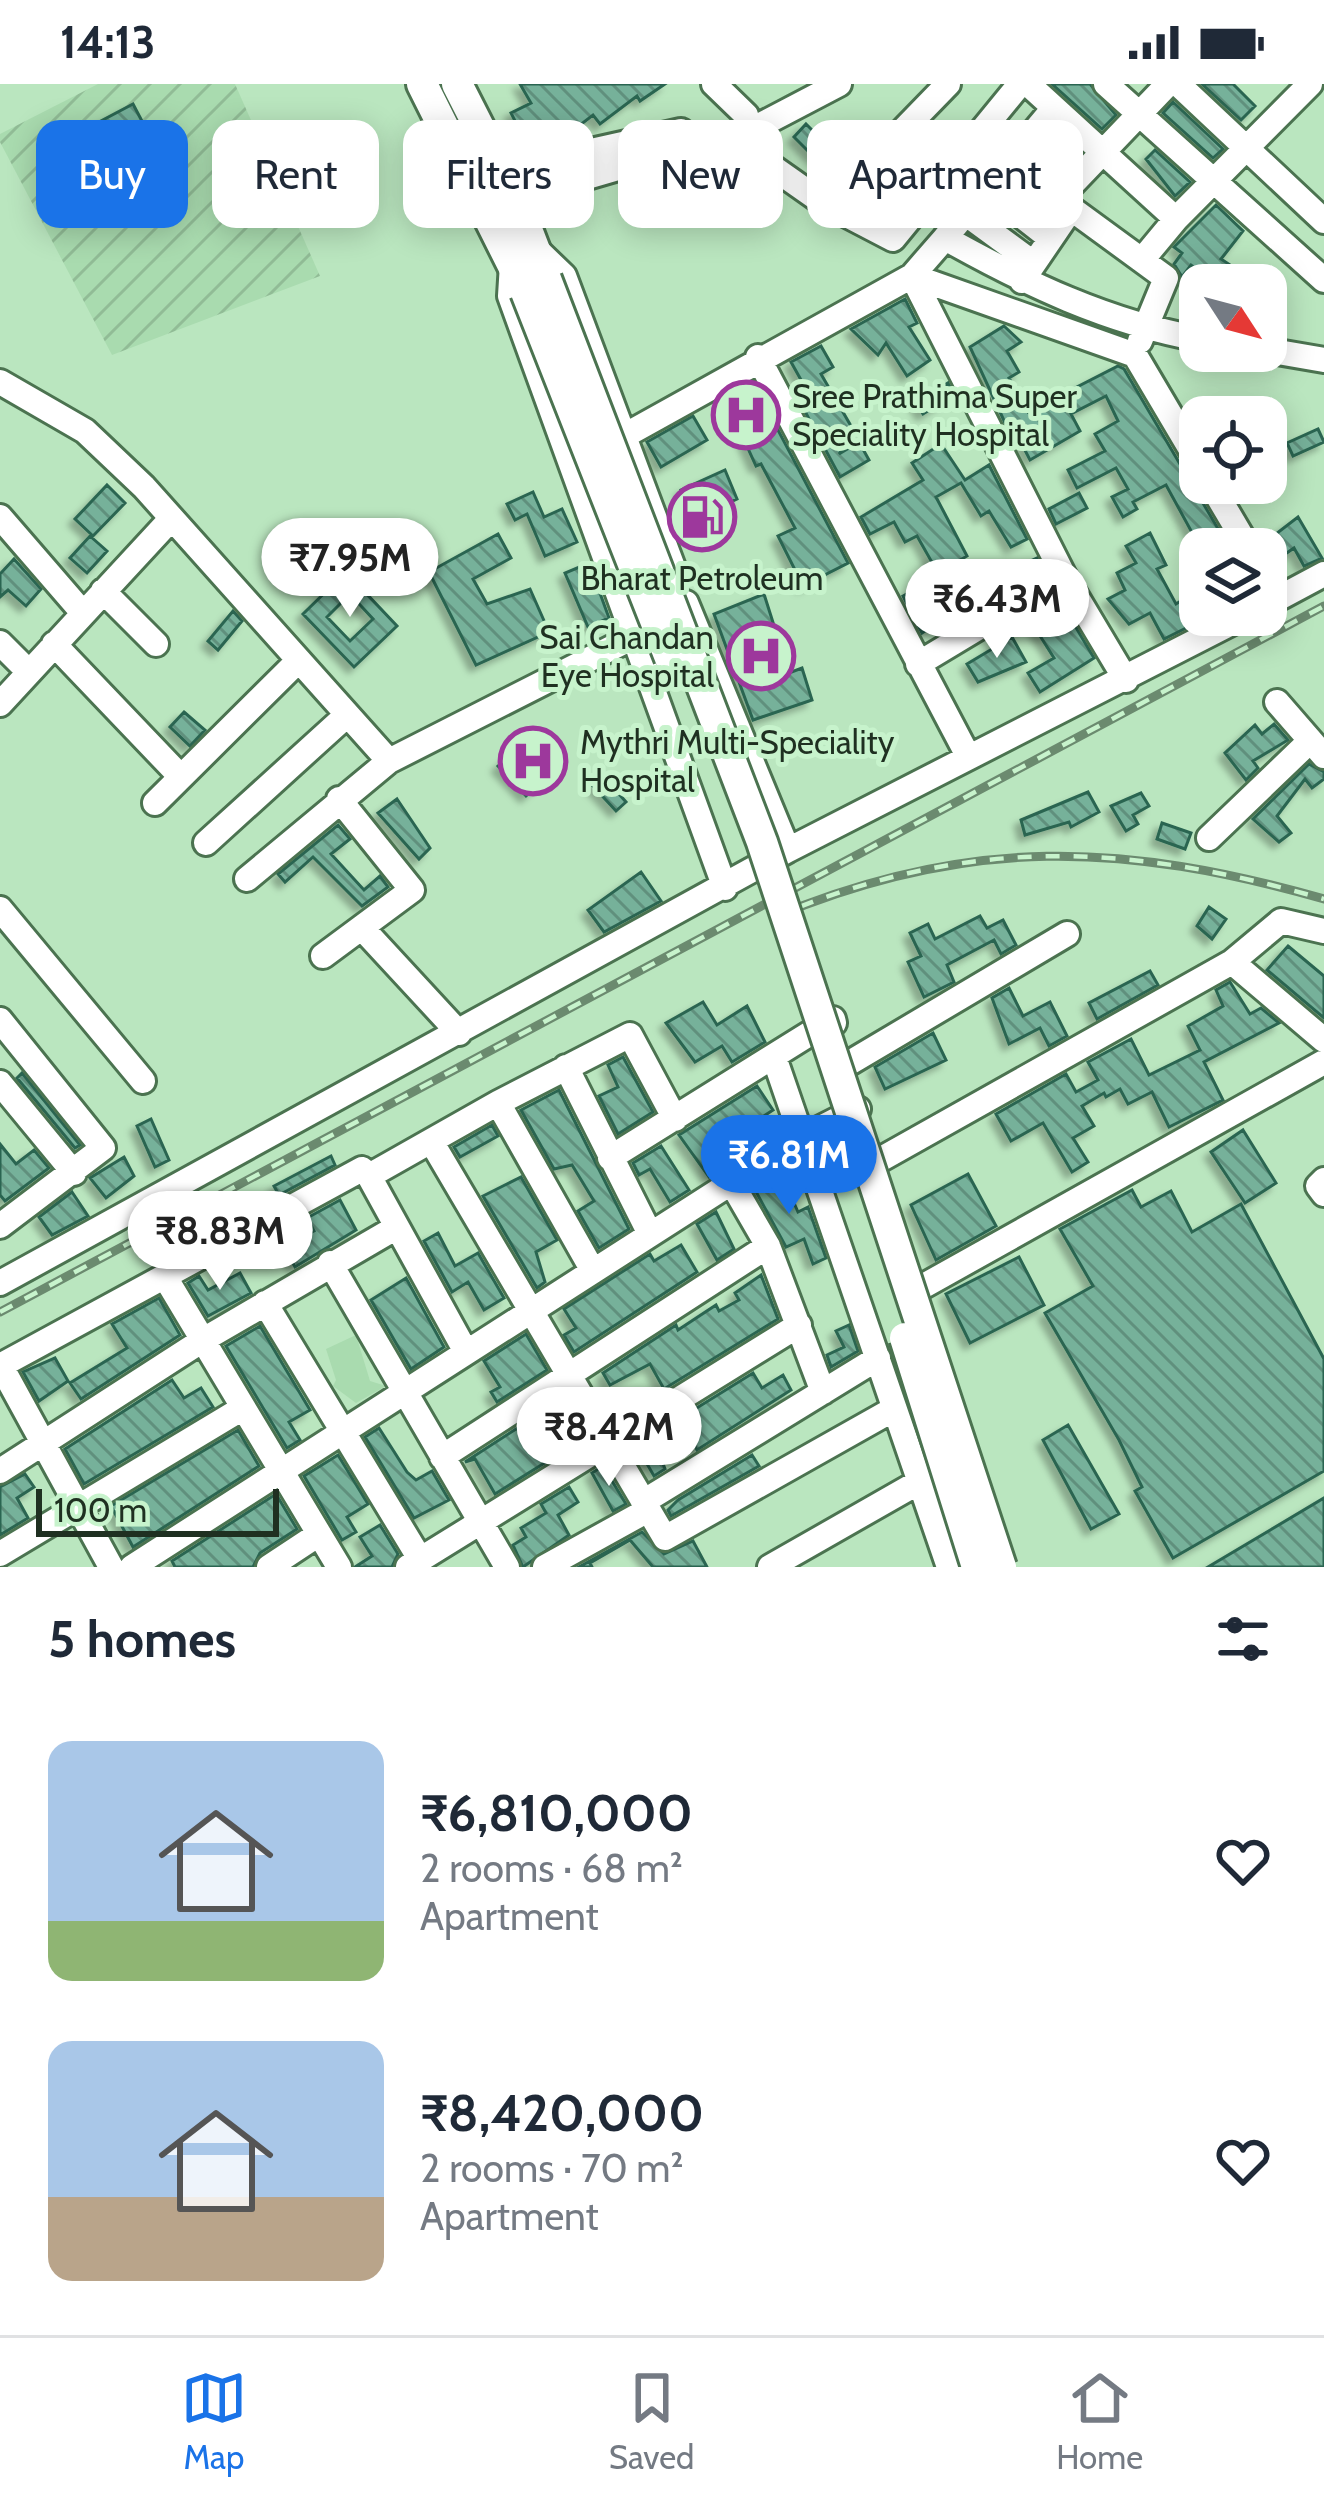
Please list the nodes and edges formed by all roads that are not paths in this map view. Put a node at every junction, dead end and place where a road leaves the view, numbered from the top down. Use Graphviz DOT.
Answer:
graph roads {
  1 [pos="422,84"];
  2 [pos="714,84"];
  3 [pos="809,84"];
  4 [pos="839,84"];
  5 [pos="948,84"];
  6 [pos="1024,84"];
  7 [pos="1106,84"];
  8 [pos="1168,84"];
  9 [pos="1178,84"];
  10 [pos="1313,84"];
  11 [pos="464,87"];
  12 [pos="1324,92"];
  13 [pos="1054,108"];
  14 [pos="1139,115"];
  15 [pos="479,120"];
  16 [pos="749,120"];
  17 [pos="752,120"];
  18 [pos="752,120"];
  19 [pos="914,120"];
  20 [pos="992,120"];
  21 [pos="1044,120"];
  22 [pos="1246,148"];
  23 [pos="1101,152"];
  24 [pos="1083,172"];
  25 [pos="1210,182"];
  26 [pos="1083,218"];
  27 [pos="1176,219"];
  28 [pos="1324,221"];
  29 [pos="518,228"];
  30 [pos="873,228"];
  31 [pos="902,228"];
  32 [pos="953,228"];
  33 [pos="981,228"];
  34 [pos="1037,228"];
  35 [pos="1057,228"];
  36 [pos="945,238"];
  37 [pos="1050,238"];
  38 [pos="524,255"];
  39 [pos="1142,260"];
  40 [pos="1028,272"];
  41 [pos="913,276"];
  42 [pos="1324,280"];
  43 [pos="536,286"];
  44 [pos="1145,329"];
  45 [pos="1179,335"];
  46 [pos="1287,354"];
  47 [pos="1136,355"];
  48 [pos="758,357"];
  49 [pos="1324,361"];
  50 [pos="0,382"];
  51 [pos="1179,429"];
  52 [pos="624,436"];
  53 [pos="0,517"];
  54 [pos="171,519"];
  55 [pos="1324,574"];
  56 [pos="1064,576"];
  57 [pos="1287,588"];
  58 [pos="104,591"];
  59 [pos="687,608"];
  60 [pos="82,613"];
  61 [pos="1208,636"];
  62 [pos="632,638"];
  63 [pos="0,643"];
  64 [pos="54,644"];
  65 [pos="156,644"];
  66 [pos="298,661"];
  67 [pos="918,664"];
  68 [pos="29,672"];
  69 [pos="1126,680"];
  70 [pos="1276,701"];
  71 [pos="0,704"];
  72 [pos="347,715"];
  73 [pos="1317,748"];
  74 [pos="968,757"];
  75 [pos="389,761"];
  76 [pos="181,777"];
  77 [pos="339,799"];
  78 [pos="155,803"];
  79 [pos="1209,838"];
  80 [pos="206,843"];
  81 [pos="788,850"];
  82 [pos="247,879"];
  83 [pos="725,888"];
  84 [pos="0,909"];
  85 [pos="362,928"];
  86 [pos="1324,931"];
  87 [pos="1067,934"];
  88 [pos="323,956"];
  89 [pos="1232,962"];
  90 [pos="0,1020"];
  91 [pos="459,1033"];
  92 [pos="1324,1040"];
  93 [pos="774,1057"];
  94 [pos="1324,1062"];
  95 [pos="846,1065"];
  96 [pos="566,1067"];
  97 [pos="142,1081"];
  98 [pos="0,1083"];
  99 [pos="498,1103"];
  100 [pos="859,1109"];
  101 [pos="675,1119"];
  102 [pos="801,1138"];
  103 [pos="431,1141"];
  104 [pos="610,1158"];
  105 [pos="876,1162"];
  106 [pos="74,1173"];
  107 [pos="368,1176"];
  108 [pos="1324,1180"];
  109 [pos="731,1182"];
  110 [pos="1324,1194"];
  111 [pos="4,1217"];
  112 [pos="397,1227"];
  113 [pos="650,1234"];
  114 [pos="768,1246"];
  115 [pos="330,1263"];
  116 [pos="592,1271"];
  117 [pos="165,1277"];
  118 [pos="0,1283"];
  119 [pos="920,1288"];
  120 [pos="265,1303"];
  121 [pos="530,1312"];
  122 [pos="799,1324"];
  123 [pos="203,1340"];
  124 [pos="466,1352"];
  125 [pos="878,1358"];
  126 [pos="0,1366"];
  127 [pos="568,1378"];
  128 [pos="406,1391"];
  129 [pos="823,1392"];
  130 [pos="243,1408"];
  131 [pos="893,1409"];
  132 [pos="343,1432"];
  133 [pos="606,1444"];
  134 [pos="41,1446"];
  135 [pos="442,1457"];
  136 [pos="0,1471"];
  137 [pos="281,1471"];
  138 [pos="920,1482"];
  139 [pos="77,1506"];
  140 [pos="646,1506"];
  141 [pos="479,1522"];
  142 [pos="319,1534"];
  143 [pos="0,1554"];
  144 [pos="414,1563"];
  145 [pos="111,1567"];
  146 [pos="132,1567"];
  147 [pos="269,1567"];
  148 [pos="339,1567"];
  149 [pos="507,1567"];
  150 [pos="545,1567"];
  151 [pos="770,1567"];
  152 [pos="949,1567"];
  153 [pos="977,1567"];
  154 [pos="1001,1567"];
  155 [pos="1016,1567"];
  1 -- 38 [label="main road"];
  2 -- 16 [label="street"];
  3 -- 17 [label="street"];
  4 -- 18 [label="street"];
  5 -- 19 [label="street"];
  6 -- 13 [label="street"];
  6 -- 20 [label="street"];
  7 -- 14 [label="street"];
  8 -- 14 [label="street"];
  9 -- 22 [label="street"];
  10 -- 12 [label="street"];
  10 -- 22 [label="street"];
  11 -- 15 [label="main road"];
  13 -- 21 [label="street"];
  13 -- 23 [label="street"];
  14 -- 23 [label="street"];
  14 -- 25 [label="street"];
  22 -- 25 [label="street"];
  22 -- 28 [label="street"];
  23 -- 24 [label="street"];
  23 -- 27 [label="street"];
  25 -- 27 [label="street"];
  25 -- 42 [label="street"];
  26 -- 39 [label="street"];
  27 -- 39 [label="street"];
  29 -- 38 [label="main road"];
  30 -- 31 [label="street"];
  32 -- 36 [label="street"];
  33 -- 40 [label="street"];
  34 -- 37 [label="street"];
  35 -- 37 [label="street"];
  36 -- 40 [label="street"];
  36 -- 41 [label="street"];
  37 -- 40 [label="street"];
  38 -- 43 [label="main road"];
  38 -- 52 [label="street"];
  38 -- 62 [label="street"];
  39 -- 44 [label="street"];
  40 -- 44 [label="street"];
  41 -- 47 [label="street"];
  41 -- 48 [label="street"];
  41 -- 56 [label="street"];
  43 -- 153 [label="main road, bridge"];
  43 -- 154 [label="main road, bridge"];
  44 -- 45 [label="street"];
  44 -- 47 [label="street"];
  46 -- 49 [label="street"];
  47 -- 51 [label="street"];
  48 -- 52 [label="street"];
  48 -- 67 [label="street"];
  50 -- 54 [label="street"];
  52 -- 59 [label="street"];
  53 -- 60 [label="street"];
  54 -- 58 [label="street"];
  54 -- 66 [label="street"];
  55 -- 57 [label="street"];
  56 -- 67 [label="street"];
  56 -- 69 [label="street"];
  58 -- 60 [label="street"];
  58 -- 65 [label="street"];
  59 -- 62 [label="street"];
  59 -- 81 [label="street"];
  60 -- 64 [label="street"];
  61 -- 69 [label="street"];
  62 -- 75 [label="street"];
  62 -- 83 [label="street"];
  63 -- 68 [label="street"];
  64 -- 68 [label="street"];
  64 -- 76 [label="street"];
  66 -- 72 [label="street"];
  66 -- 76 [label="street"];
  67 -- 74 [label="street"];
  68 -- 71 [label="street"];
  69 -- 74 [label="street"];
  70 -- 73 [label="street"];
  72 -- 75 [label="street"];
  72 -- 80 [label="street"];
  73 -- 79 [label="street"];
  74 -- 81 [label="street"];
  75 -- 77 [label="street"];
  76 -- 78 [label="street"];
  77 -- 82 [label="street"];
  77 -- 85 [label="street"];
  81 -- 83 [label="street"];
  83 -- 91 [label="street"];
  84 -- 97 [label="street"];
  85 -- 88 [label="street"];
  85 -- 91 [label="street"];
  86 -- 89 [label="street"];
  87 -- 95 [label="street"];
  89 -- 92 [label="street"];
  89 -- 105 [label="street"];
  90 -- 106 [label="street"];
  91 -- 118 [label="street"];
  93 -- 95 [label="street"];
  93 -- 101 [label="street"];
  93 -- 102 [label="street"];
  94 -- 119 [label="street"];
  95 -- 100 [label="street"];
  96 -- 99 [label="street"];
  96 -- 101 [label="street"];
  96 -- 104 [label="street"];
  98 -- 106 [label="street"];
  99 -- 103 [label="street"];
  99 -- 116 [label="street"];
  100 -- 102 [label="street"];
  100 -- 105 [label="street"];
  101 -- 104 [label="street"];
  102 -- 109 [label="street"];
  102 -- 125 [label="street"];
  103 -- 107 [label="street"];
  103 -- 121 [label="street"];
  104 -- 113 [label="street"];
  105 -- 119 [label="street"];
  106 -- 111 [label="street"];
  107 -- 112 [label="street"];
  107 -- 117 [label="street"];
  108 -- 110 [label="street"];
  109 -- 113 [label="street"];
  109 -- 114 [label="street"];
  112 -- 115 [label="street"];
  112 -- 124 [label="street"];
  113 -- 116 [label="street"];
  114 -- 122 [label="street"];
  114 -- 127 [label="street"];
  115 -- 120 [label="street"];
  115 -- 128 [label="street"];
  116 -- 121 [label="street"];
  117 -- 123 [label="street"];
  117 -- 126 [label="street"];
  119 -- 155 [label="street"];
  120 -- 123 [label="street"];
  120 -- 132 [label="street"];
  121 -- 124 [label="street"];
  121 -- 127 [label="street"];
  122 -- 129 [label="street"];
  122 -- 133 [label="street"];
  123 -- 130 [label="street"];
  123 -- 134 [label="street"];
  124 -- 128 [label="street"];
  125 -- 129 [label="street"];
  125 -- 131 [label="street"];
  126 -- 134 [label="street"];
  127 -- 133 [label="street"];
  127 -- 135 [label="street"];
  128 -- 132 [label="street"];
  128 -- 135 [label="street"];
  129 -- 140 [label="street"];
  130 -- 137 [label="street"];
  130 -- 139 [label="street"];
  131 -- 138 [label="street"];
  131 -- 140 [label="street"];
  132 -- 137 [label="street"];
  132 -- 144 [label="street"];
  133 -- 140 [label="street"];
  133 -- 141 [label="street"];
  134 -- 136 [label="street"];
  134 -- 139 [label="street"];
  135 -- 141 [label="street"];
  137 -- 142 [label="street"];
  137 -- 146 [label="street"];
  138 -- 151 [label="street"];
  138 -- 152 [label="street"];
  139 -- 143 [label="street"];
  139 -- 145 [label="street"];
  140 -- 150 [label="street"];
  141 -- 144 [label="street"];
  141 -- 149 [label="street"];
  142 -- 147 [label="street"];
  142 -- 148 [label="street"];
}
